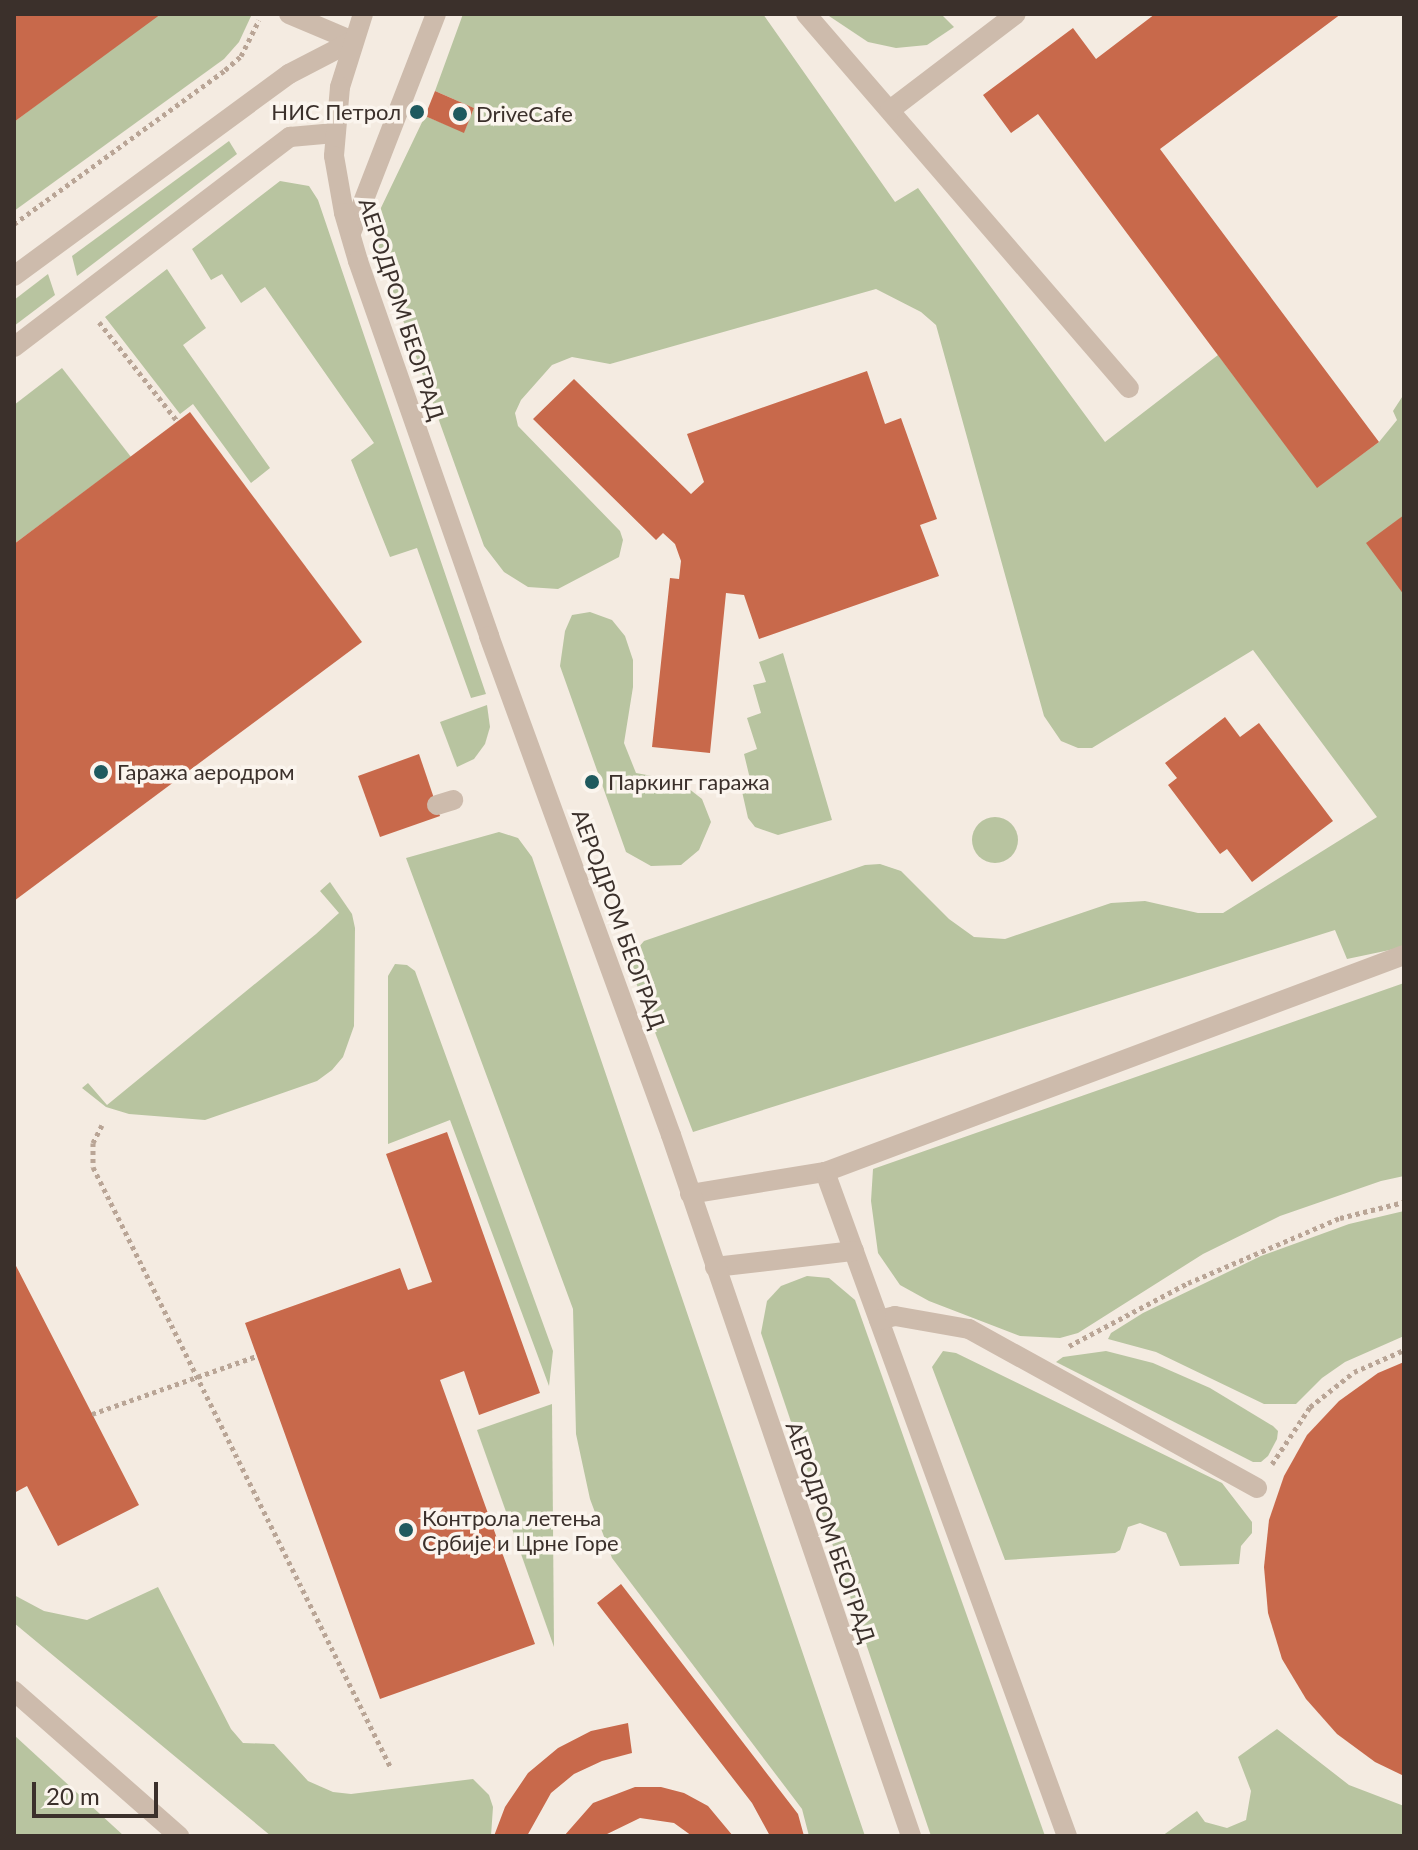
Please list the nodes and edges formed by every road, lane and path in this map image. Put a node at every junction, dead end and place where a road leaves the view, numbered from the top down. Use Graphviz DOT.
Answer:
graph roads {
  1 [pos="262,14"];
  2 [pos="289,14"];
  3 [pos="363,14"];
  4 [pos="436,14"];
  5 [pos="806,14"];
  6 [pos="1016,14"];
  7 [pos="353,41"];
  8 [pos="890,110"];
  9 [pos="335,133"];
  10 [pos="14,224"];
  11 [pos="351,233"];
  12 [pos="14,276"];
  13 [pos="94,316"];
  14 [pos="14,347"];
  15 [pos="1129,388"];
  16 [pos="178,422"];
  17 [pos="1404,955"];
  18 [pos="102,1125"];
  19 [pos="825,1172"];
  20 [pos="690,1194"];
  21 [pos="1404,1202"];
  22 [pos="854,1251"];
  23 [pos="715,1267"];
  24 [pos="879,1320"];
  25 [pos="1404,1350"];
  26 [pos="257,1356"];
  27 [pos="1026,1361"];
  28 [pos="92,1414"];
  29 [pos="1257,1488"];
  30 [pos="14,1691"];
  31 [pos="391,1768"];
  32 [pos="179,1836"];
  33 [pos="911,1836"];
  34 [pos="1067,1836"];
  1 -- 10 [label="path"];
  2 -- 7 [label="street"];
  3 -- 7 [label="street, АЕРОДРОМ БЕОГРАД"];
  4 -- 11 [label="street"];
  5 -- 8 [label="street"];
  6 -- 8 [label="street"];
  7 -- 9 [label="street, АЕРОДРОМ БЕОГРАД"];
  7 -- 12 [label="street"];
  8 -- 15 [label="street"];
  9 -- 11 [label="street, АЕРОДРОМ БЕОГРАД"];
  9 -- 14 [label="street"];
  11 -- 20 [label="street, АЕРОДРОМ БЕОГРАД"];
  13 -- 16 [label="path"];
  17 -- 19 [label="street"];
  18 -- 31 [label="path"];
  19 -- 20 [label="street"];
  19 -- 22 [label="street"];
  20 -- 23 [label="street, АЕРОДРОМ БЕОГРАД"];
  21 -- 27 [label="path"];
  22 -- 23 [label="street"];
  22 -- 24 [label="street"];
  23 -- 33 [label="street, АЕРОДРОМ БЕОГРАД"];
  24 -- 27 [label="street"];
  24 -- 34 [label="street"];
  25 -- 29 [label="path"];
  26 -- 28 [label="path, bridge"];
  27 -- 29 [label="street"];
  30 -- 32 [label="street"];
}
